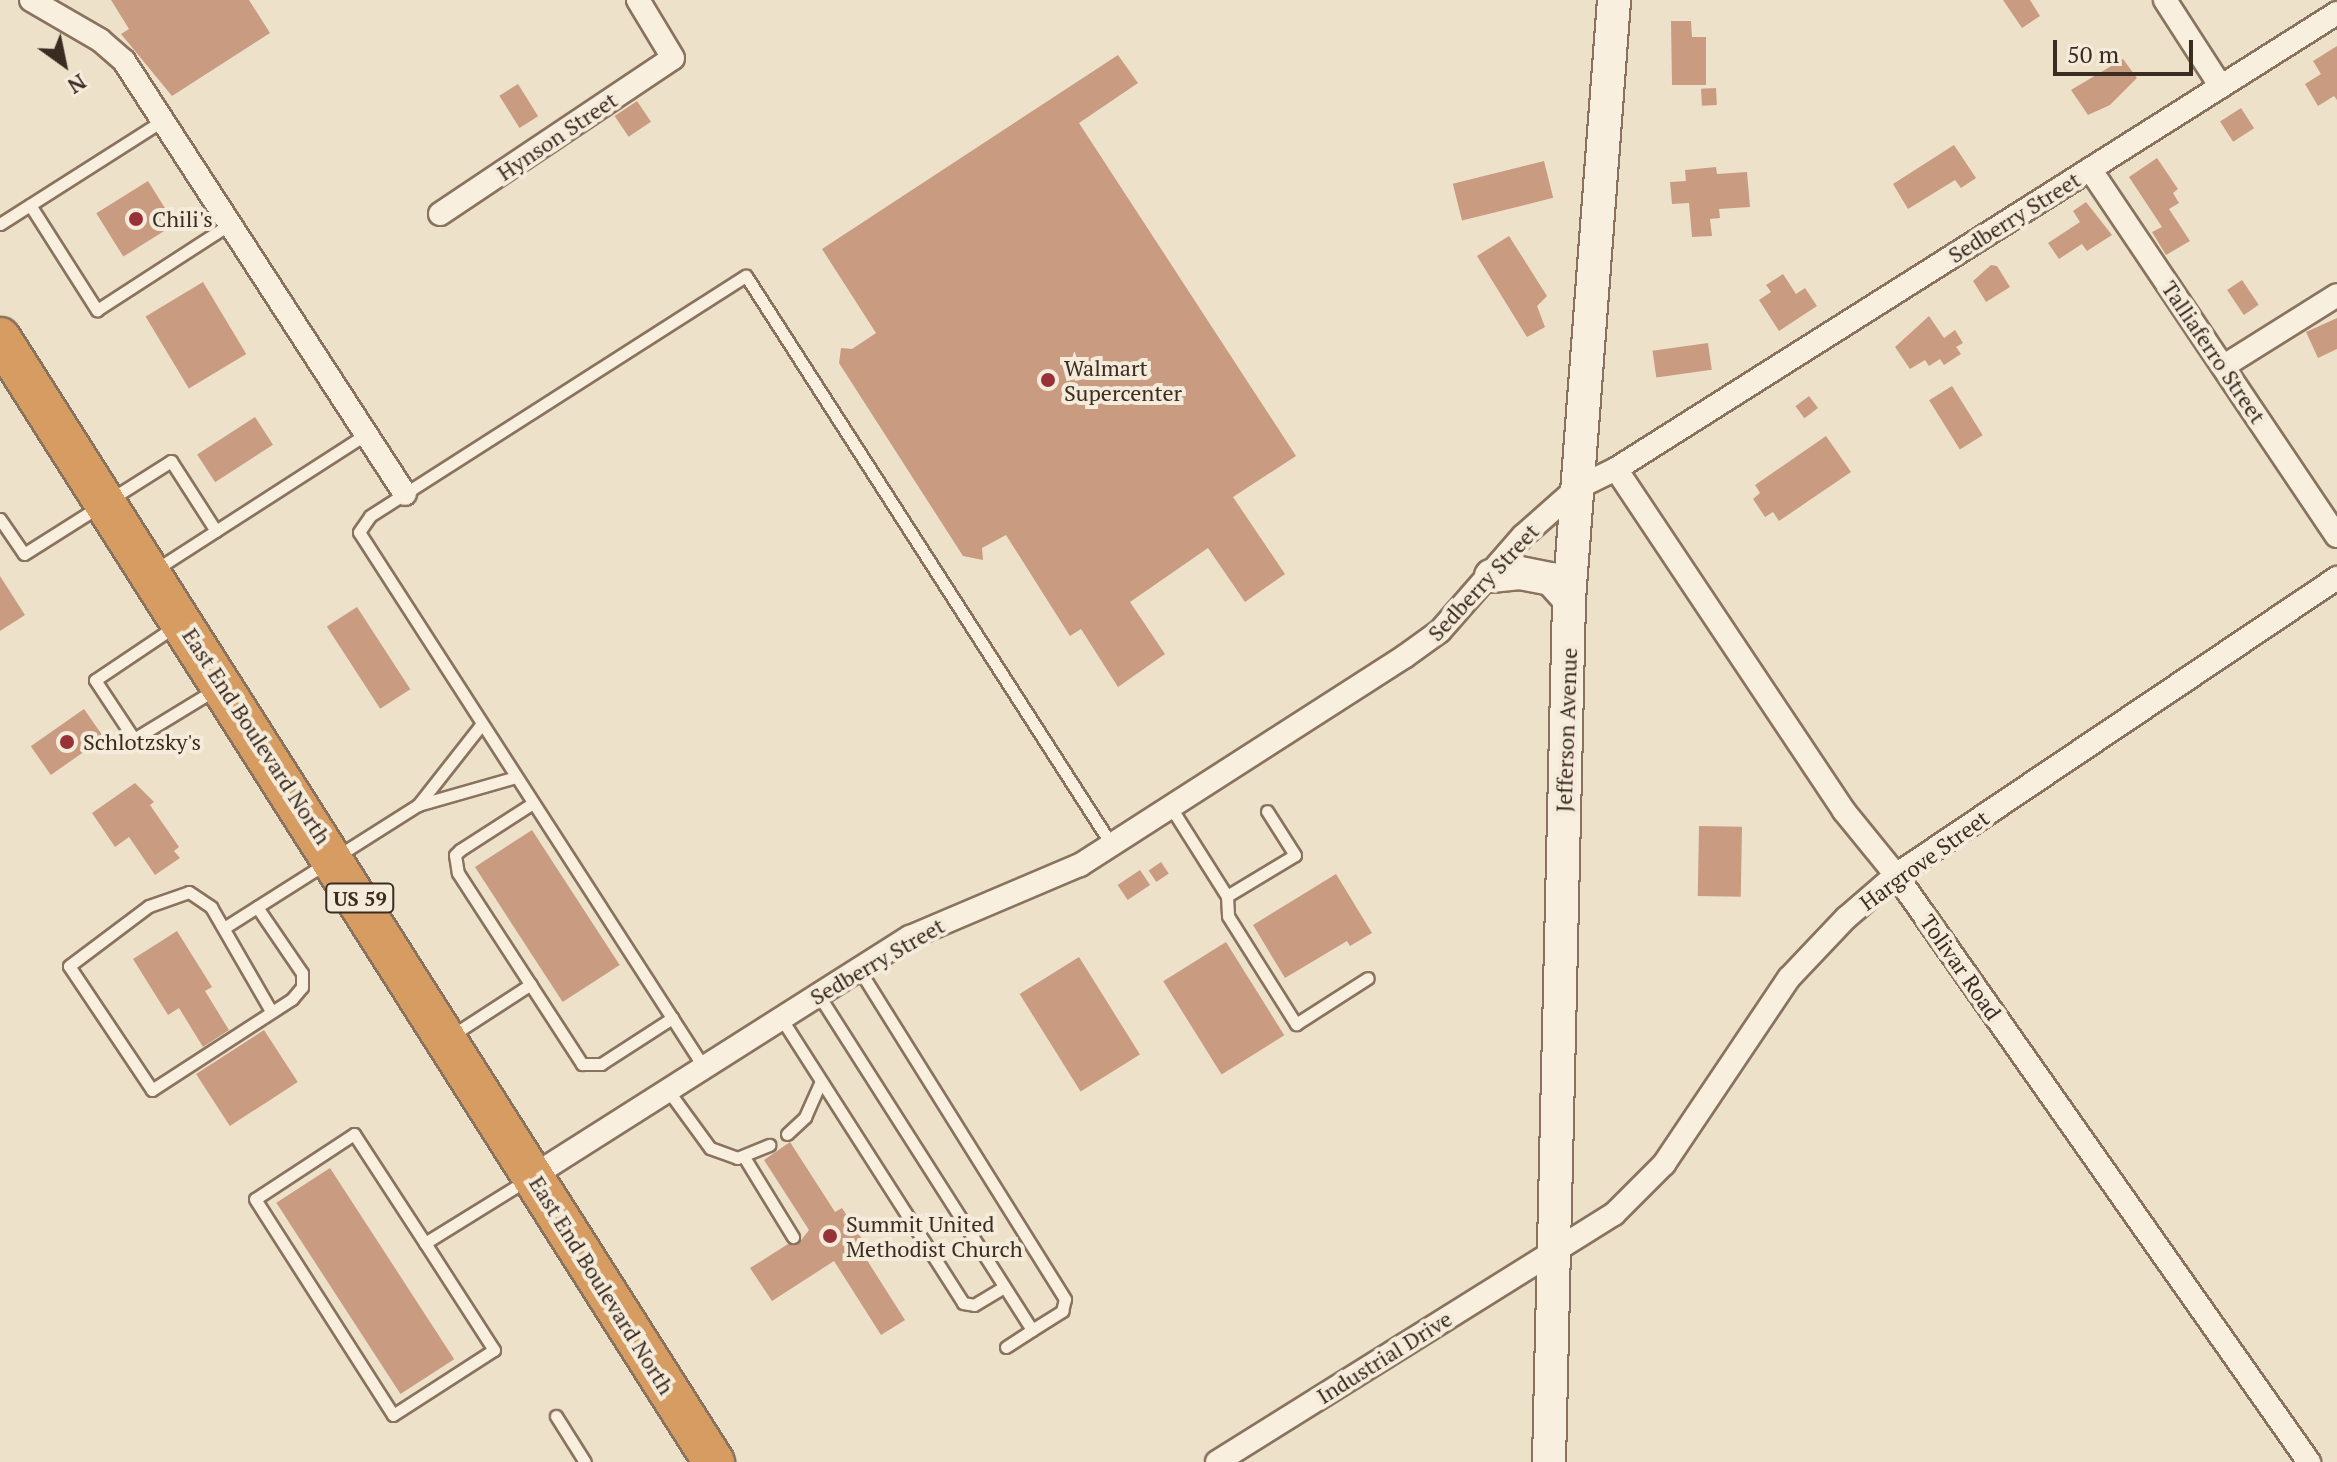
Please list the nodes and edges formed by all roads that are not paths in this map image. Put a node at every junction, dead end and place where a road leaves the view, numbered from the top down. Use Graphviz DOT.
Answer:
graph roads {
  1 [pos="31,0"];
  2 [pos="638,0"];
  3 [pos="1614,0"];
  4 [pos="2165,0"];
  5 [pos="2337,13"];
  6 [pos="2221,87"];
  7 [pos="163,120"];
  8 [pos="2090,169"];
  9 [pos="30,205"];
  10 [pos="440,214"];
  11 [pos="0,224"];
  12 [pos="230,224"];
  13 [pos="2337,295"];
  14 [pos="0,338"];
  15 [pos="2224,366"];
  16 [pos="366,434"];
  17 [pos="1616,469"];
  18 [pos="1577,488"];
  19 [pos="405,494"];
  20 [pos="106,503"];
  21 [pos="0,519"];
  22 [pos="216,531"];
  23 [pos="2337,536"];
  24 [pos="151,572"];
  25 [pos="1491,576"];
  26 [pos="2337,578"];
  27 [pos="1569,599"];
  28 [pos="183,621"];
  29 [pos="223,685"];
  30 [pos="481,725"];
  31 [pos="516,777"];
  32 [pos="533,803"];
  33 [pos="418,805"];
  34 [pos="1170,806"];
  35 [pos="1267,811"];
  36 [pos="1111,844"];
  37 [pos="334,857"];
  38 [pos="1896,875"];
  39 [pos="1227,896"];
  40 [pos="257,907"];
  41 [pos="224,928"];
  42 [pos="859,969"];
  43 [pos="1368,978"];
  44 [pos="531,984"];
  45 [pos="818,994"];
  46 [pos="271,1011"];
  47 [pos="672,1018"];
  48 [pos="781,1018"];
  49 [pos="447,1038"];
  50 [pos="703,1066"];
  51 [pos="821,1081"];
  52 [pos="667,1089"];
  53 [pos="787,1134"];
  54 [pos="770,1145"];
  55 [pos="744,1157"];
  56 [pos="533,1176"];
  57 [pos="793,1237"];
  58 [pos="425,1243"];
  59 [pos="1551,1252"];
  60 [pos="1004,1287"];
  61 [pos="1032,1330"];
  62 [pos="1006,1347"];
  63 [pos="556,1416"];
  64 [pos="585,1462"];
  65 [pos="714,1462"];
  66 [pos="1217,1462"];
  67 [pos="1549,1462"];
  68 [pos="2309,1462"];
  1 -- 7 [label="street"];
  2 -- 10 [label="street, Hynson Street"];
  3 -- 18 [label="street, Jefferson Avenue"];
  4 -- 6 [label="street"];
  5 -- 6 [label="street, Sedberry Street"];
  6 -- 8 [label="street, Sedberry Street"];
  7 -- 9 [label="lane"];
  7 -- 12 [label="street"];
  8 -- 15 [label="street, Talliaferro Street"];
  8 -- 17 [label="street, Sedberry Street"];
  9 -- 11 [label="lane"];
  9 -- 12 [label="lane"];
  12 -- 16 [label="street"];
  13 -- 15 [label="street"];
  14 -- 20 [label="highway, East End Boulevard North / US 59"];
  15 -- 23 [label="street, Talliaferro Street"];
  16 -- 19 [label="street"];
  16 -- 22 [label="lane"];
  17 -- 18 [label="street, Sedberry Street"];
  17 -- 38 [label="street, Tolivar Road"];
  18 -- 25 [label="street, Sedberry Street"];
  18 -- 27 [label="street, Jefferson Avenue"];
  19 -- 30 [label="lane"];
  19 -- 36 [label="lane"];
  20 -- 21 [label="lane"];
  20 -- 22 [label="lane"];
  20 -- 24 [label="highway, East End Boulevard North / US 59"];
  22 -- 24 [label="lane"];
  24 -- 28 [label="highway, East End Boulevard North / US 59"];
  25 -- 27 [label="street"];
  25 -- 34 [label="street, Sedberry Street"];
  26 -- 38 [label="street, Hargrove Street"];
  27 -- 59 [label="street, Jefferson Avenue"];
  28 -- 29 [label="highway, East End Boulevard North / US 59"];
  28 -- 29 [label="lane"];
  29 -- 37 [label="highway, East End Boulevard North / US 59"];
  30 -- 31 [label="lane"];
  30 -- 33 [label="lane"];
  31 -- 32 [label="lane"];
  31 -- 33 [label="lane"];
  32 -- 44 [label="lane"];
  32 -- 47 [label="lane"];
  33 -- 37 [label="lane"];
  34 -- 36 [label="street, Sedberry Street"];
  34 -- 39 [label="lane"];
  35 -- 39 [label="lane"];
  36 -- 42 [label="street, Sedberry Street"];
  37 -- 40 [label="lane"];
  37 -- 49 [label="highway, East End Boulevard North / US 59"];
  38 -- 59 [label="street, Hargrove Street"];
  38 -- 68 [label="street, Tolivar Road"];
  39 -- 43 [label="lane"];
  40 -- 41 [label="lane"];
  40 -- 46 [label="lane"];
  41 -- 46 [label="lane"];
  41 -- 46 [label="lane"];
  42 -- 45 [label="street, Sedberry Street"];
  42 -- 61 [label="lane"];
  44 -- 47 [label="lane"];
  44 -- 49 [label="lane"];
  45 -- 48 [label="street, Sedberry Street"];
  45 -- 60 [label="lane"];
  47 -- 50 [label="lane"];
  48 -- 50 [label="street, Sedberry Street"];
  48 -- 51 [label="lane"];
  49 -- 56 [label="highway, East End Boulevard North / US 59"];
  50 -- 52 [label="street, Sedberry Street"];
  51 -- 53 [label="lane"];
  51 -- 60 [label="lane"];
  52 -- 55 [label="lane"];
  52 -- 56 [label="street, Sedberry Street"];
  54 -- 55 [label="lane"];
  55 -- 57 [label="lane"];
  56 -- 58 [label="lane"];
  56 -- 65 [label="highway, East End Boulevard North / US 59"];
  58 -- 58 [label="lane"];
  59 -- 66 [label="street, Industrial Drive"];
  59 -- 67 [label="street, Jefferson Avenue"];
  60 -- 61 [label="lane"];
  61 -- 62 [label="lane"];
  63 -- 64 [label="lane"];
}
